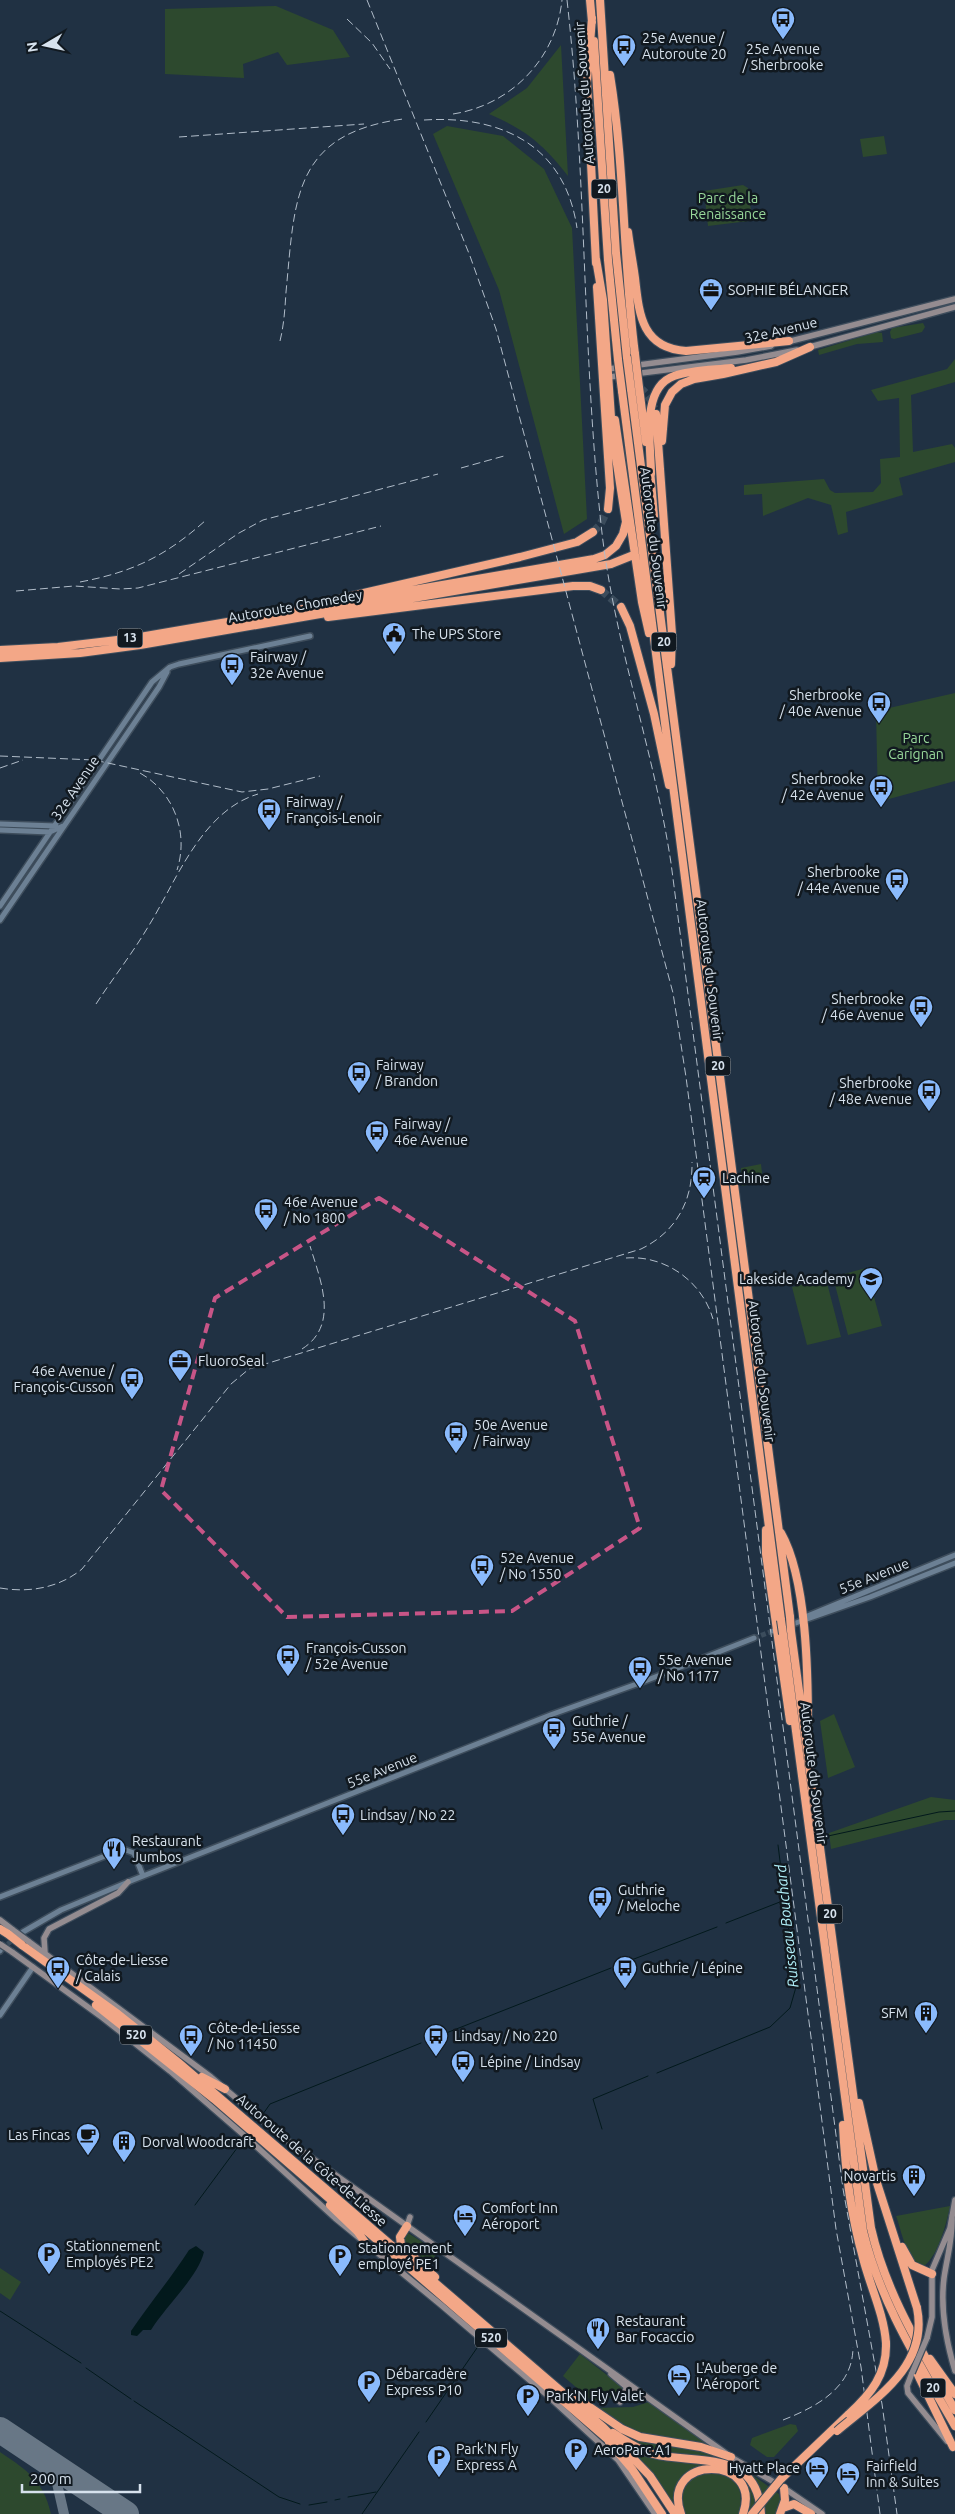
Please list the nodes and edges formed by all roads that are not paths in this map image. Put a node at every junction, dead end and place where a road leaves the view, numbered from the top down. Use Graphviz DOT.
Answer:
graph roads {
  1 [pos="590,0"];
  2 [pos="600,0"];
  3 [pos="592,18"];
  4 [pos="604,36"];
  5 [pos="621,186"];
  6 [pos="596,259"];
  7 [pos="955,299"];
  8 [pos="955,308"];
  9 [pos="789,341"];
  10 [pos="810,347"];
  11 [pos="770,363"];
  12 [pos="611,379"];
  13 [pos="635,388"];
  14 [pos="611,400"];
  15 [pos="656,414"];
  16 [pos="660,458"];
  17 [pos="651,474"];
  18 [pos="608,509"];
  19 [pos="654,516"];
  20 [pos="593,532"];
  21 [pos="631,556"];
  22 [pos="601,590"];
  23 [pos="621,607"];
  24 [pos="259,616"];
  25 [pos="255,625"];
  26 [pos="310,636"];
  27 [pos="0,650"];
  28 [pos="0,659"];
  29 [pos="168,669"];
  30 [pos="660,686"];
  31 [pos="670,688"];
  32 [pos="110,745"];
  33 [pos="116,750"];
  34 [pos="89,776"];
  35 [pos="95,780"];
  36 [pos="677,813"];
  37 [pos="0,824"];
  38 [pos="54,826"];
  39 [pos="64,826"];
  40 [pos="0,830"];
  41 [pos="50,832"];
  42 [pos="0,906"];
  43 [pos="0,920"];
  44 [pos="768,1512"];
  45 [pos="778,1528"];
  46 [pos="955,1555"];
  47 [pos="955,1563"];
  48 [pos="803,1619"];
  49 [pos="777,1631"];
  50 [pos="754,1638"];
  51 [pos="808,1755"];
  52 [pos="144,1876"];
  53 [pos="128,1882"];
  54 [pos="0,1897"];
  55 [pos="0,1920"];
  56 [pos="0,1929"];
  57 [pos="23,1932"];
  58 [pos="4,1940"];
  59 [pos="20,1946"];
  60 [pos="45,1953"];
  61 [pos="33,1967"];
  62 [pos="0,2015"];
  63 [pos="178,2062"];
  64 [pos="841,2068"];
  65 [pos="851,2074"];
  66 [pos="225,2088"];
  67 [pos="295,2170"];
  68 [pos="955,2200"];
  69 [pos="952,2216"];
  70 [pos="410,2217"];
  71 [pos="889,2220"];
  72 [pos="404,2224"];
  73 [pos="364,2242"];
  74 [pos="932,2274"];
  75 [pos="944,2280"];
  76 [pos="457,2301"];
  77 [pos="914,2346"];
  78 [pos="600,2364"];
  79 [pos="955,2371"];
  80 [pos="627,2387"];
  81 [pos="955,2394"];
  82 [pos="567,2396"];
  83 [pos="646,2396"];
  84 [pos="620,2402"];
  85 [pos="955,2410"];
  86 [pos="955,2426"];
  87 [pos="603,2427"];
  88 [pos="835,2429"];
  89 [pos="606,2439"];
  90 [pos="952,2447"];
  91 [pos="731,2457"];
  92 [pos="783,2483"];
  93 [pos="781,2511"];
  94 [pos="655,2514"];
  95 [pos="662,2514"];
  96 [pos="670,2514"];
  97 [pos="675,2514"];
  98 [pos="680,2514"];
  99 [pos="743,2514"];
  100 [pos="752,2514"];
  101 [pos="757,2514"];
  102 [pos="761,2514"];
  103 [pos="811,2514"];
  104 [pos="822,2514"];
  1 -- 3 [label="highway, Autoroute du Souvenir / 20"];
  2 -- 4 [label="highway, Autoroute du Souvenir / 20"];
  3 -- 6 [label="highway"];
  3 -- 30 [label="highway, Autoroute du Souvenir / 20, bridge"];
  4 -- 5 [label="highway"];
  4 -- 13 [label="highway, Autoroute du Souvenir / 20, bridge"];
  5 -- 9 [label="highway"];
  5 -- 13 [label="highway, bridge"];
  6 -- 12 [label="highway"];
  6 -- 18 [label="highway"];
  7 -- 9 [label="main road, 32e Avenue"];
  8 -- 10 [label="main road, 32e Avenue"];
  9 -- 12 [label="main road, 32e Avenue"];
  10 -- 11 [label="highway"];
  10 -- 12 [label="main road, 32e Avenue"];
  11 -- 16 [label="highway"];
  11 -- 17 [label="highway"];
  12 -- 14 [label="highway"];
  13 -- 17 [label="highway"];
  13 -- 31 [label="highway, Autoroute du Souvenir / 20"];
  14 -- 24 [label="highway, Autoroute Chomedey / 13"];
  14 -- 30 [label="highway"];
  15 -- 16 [label="highway"];
  16 -- 31 [label="highway"];
  17 -- 19 [label="highway"];
  20 -- 24 [label="highway"];
  21 -- 25 [label="highway, Autoroute Chomedey / 13"];
  22 -- 25 [label="highway"];
  23 -- 36 [label="highway"];
  24 -- 27 [label="highway, Autoroute Chomedey / 13"];
  25 -- 28 [label="highway, Autoroute Chomedey / 13"];
  26 -- 29 [label="street, 32e Avenue"];
  29 -- 32 [label="street, 32e Avenue"];
  29 -- 33 [label="street, 32e Avenue"];
  30 -- 36 [label="highway, Autoroute du Souvenir / 20"];
  31 -- 45 [label="highway, Autoroute du Souvenir / 20"];
  32 -- 33 [label="street"];
  32 -- 34 [label="street, 32e Avenue"];
  33 -- 35 [label="street, 32e Avenue"];
  34 -- 35 [label="street"];
  34 -- 38 [label="street, 32e Avenue"];
  35 -- 39 [label="street, 32e Avenue"];
  36 -- 44 [label="highway, Autoroute du Souvenir / 20"];
  37 -- 38 [label="street"];
  38 -- 39 [label="street"];
  38 -- 41 [label="street, 32e Avenue"];
  39 -- 41 [label="street"];
  39 -- 43 [label="street, 32e Avenue"];
  40 -- 41 [label="street"];
  41 -- 42 [label="street, 32e Avenue"];
  44 -- 49 [label="highway"];
  44 -- 49 [label="highway, Autoroute du Souvenir / 20, bridge"];
  45 -- 48 [label="highway"];
  45 -- 51 [label="highway, Autoroute du Souvenir / 20, bridge"];
  46 -- 48 [label="street, 55e Avenue"];
  47 -- 48 [label="street, 55e Avenue"];
  48 -- 49 [label="street, 55e Avenue"];
  48 -- 51 [label="highway"];
  49 -- 64 [label="highway, Autoroute du Souvenir / 20"];
  50 -- 52 [label="street, 55e Avenue"];
  51 -- 65 [label="highway, Autoroute du Souvenir / 20"];
  52 -- 53 [label="street, 55e Avenue"];
  52 -- 54 [label="street"];
  53 -- 57 [label="street, 55e Avenue"];
  53 -- 60 [label="main road"];
  55 -- 58 [label="main road"];
  56 -- 58 [label="highway, Autoroute de la Côte-de-Liesse / 520"];
  58 -- 59 [label="highway, Autoroute de la Côte-de-Liesse / 520, bridge"];
  58 -- 59 [label="main road, bridge"];
  59 -- 60 [label="main road"];
  59 -- 61 [label="main road"];
  59 -- 63 [label="highway, Autoroute de la Côte-de-Liesse / 520"];
  59 -- 67 [label="highway, Autoroute de la Côte-de-Liesse / 520"];
  60 -- 66 [label="main road"];
  61 -- 62 [label="street"];
  61 -- 73 [label="main road"];
  63 -- 66 [label="highway"];
  63 -- 76 [label="highway, Autoroute de la Côte-de-Liesse / 520"];
  64 -- 77 [label="highway, Autoroute du Souvenir / 20"];
  64 -- 88 [label="highway, bridge"];
  65 -- 71 [label="highway"];
  65 -- 77 [label="highway, Autoroute du Souvenir / 20"];
  66 -- 72 [label="main road"];
  67 -- 73 [label="highway"];
  67 -- 89 [label="highway, Autoroute de la Côte-de-Liesse / 520"];
  68 -- 69 [label="main road"];
  69 -- 74 [label="main road"];
  69 -- 75 [label="main road"];
  70 -- 72 [label="main road"];
  71 -- 74 [label="highway"];
  71 -- 88 [label="highway, bridge"];
  72 -- 76 [label="highway"];
  72 -- 78 [label="main road"];
  73 -- 94 [label="main road"];
  74 -- 75 [label="main road"];
  74 -- 90 [label="main road, bridge"];
  75 -- 79 [label="main road"];
  76 -- 82 [label="highway, Autoroute de la Côte-de-Liesse / 520"];
  77 -- 81 [label="highway"];
  77 -- 85 [label="highway, Autoroute du Souvenir / 20"];
  77 -- 86 [label="highway, Autoroute du Souvenir / 20"];
  77 -- 90 [label="highway"];
  78 -- 80 [label="main road"];
  78 -- 83 [label="main road"];
  80 -- 83 [label="main road"];
  80 -- 84 [label="main road"];
  82 -- 87 [label="highway, Autoroute de la Côte-de-Liesse / 520"];
  82 -- 91 [label="highway"];
  83 -- 91 [label="main road"];
  87 -- 97 [label="highway, Autoroute de la Côte-de-Liesse / 520"];
  87 -- 102 [label="highway"];
  88 -- 92 [label="highway"];
  89 -- 95 [label="highway"];
  89 -- 96 [label="highway, Autoroute de la Côte-de-Liesse / 520"];
  91 -- 92 [label="main road"];
  92 -- 93 [label="highway"];
  92 -- 100 [label="highway, bridge"];
  92 -- 101 [label="highway, bridge"];
  92 -- 104 [label="main road"];
  93 -- 103 [label="highway"];
  98 -- 99 [label="highway"];
}
